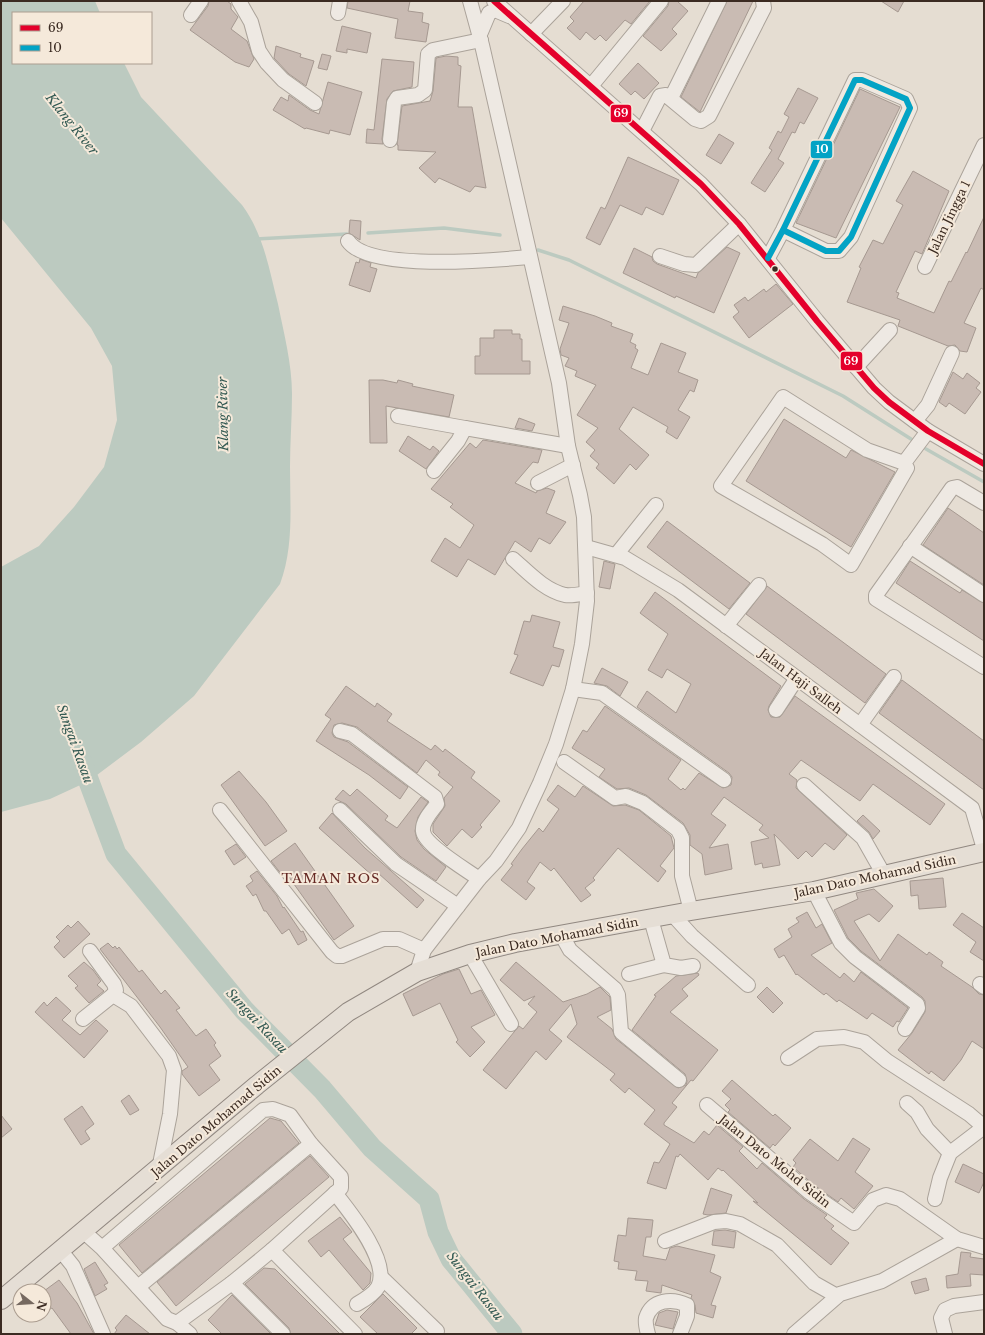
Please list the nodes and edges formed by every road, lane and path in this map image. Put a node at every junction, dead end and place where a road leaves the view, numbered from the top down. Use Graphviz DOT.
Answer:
graph roads {
  1 [pos="201,1"];
  2 [pos="239,1"];
  3 [pos="470,1"];
  4 [pos="479,1"];
  5 [pos="494,1"];
  6 [pos="563,1"];
  7 [pos="661,1"];
  8 [pos="719,1"];
  9 [pos="763,1"];
  10 [pos="191,15"];
  11 [pos="513,18"];
  12 [pos="531,34"];
  13 [pos="481,39"];
  14 [pos="591,86"];
  15 [pos="671,98"];
  16 [pos="315,103"];
  17 [pos="642,131"];
  18 [pos="390,140"];
  19 [pos="984,145"];
  20 [pos="739,224"];
  21 [pos="783,230"];
  22 [pos="348,241"];
  23 [pos="660,256"];
  24 [pos="530,257"];
  25 [pos="768,258"];
  26 [pos="925,267"];
  27 [pos="890,330"];
  28 [pos="952,353"];
  29 [pos="856,366"];
  30 [pos="398,416"];
  31 [pos="915,421"];
  32 [pos="465,428"];
  33 [pos="928,431"];
  34 [pos="568,446"];
  35 [pos="904,463"];
  36 [pos="984,464"];
  37 [pos="573,465"];
  38 [pos="434,471"];
  39 [pos="538,483"];
  40 [pos="984,503"];
  41 [pos="656,505"];
  42 [pos="910,546"];
  43 [pos="586,547"];
  44 [pos="616,556"];
  45 [pos="513,559"];
  46 [pos="759,585"];
  47 [pos="587,593"];
  48 [pos="984,595"];
  49 [pos="726,626"];
  50 [pos="984,667"];
  51 [pos="894,677"];
  52 [pos="797,678"];
  53 [pos="573,689"];
  54 [pos="776,710"];
  55 [pos="860,725"];
  56 [pos="340,731"];
  57 [pos="564,762"];
  58 [pos="724,780"];
  59 [pos="804,785"];
  60 [pos="220,810"];
  61 [pos="340,810"];
  62 [pos="984,850"];
  63 [pos="884,875"];
  64 [pos="479,879"];
  65 [pos="814,890"];
  66 [pos="458,906"];
  67 [pos="691,911"];
  68 [pos="673,915"];
  69 [pos="651,919"];
  70 [pos="561,934"];
  71 [pos="424,950"];
  72 [pos="90,951"];
  73 [pos="470,954"];
  74 [pos="664,964"];
  75 [pos="693,966"];
  76 [pos="417,972"];
  77 [pos="629,974"];
  78 [pos="748,985"];
  79 [pos="113,995"];
  80 [pos="83,1019"];
  81 [pos="511,1024"];
  82 [pos="905,1029"];
  83 [pos="788,1058"];
  84 [pos="678,1080"];
  85 [pos="907,1103"];
  86 [pos="706,1105"];
  87 [pos="984,1127"];
  88 [pos="311,1144"];
  89 [pos="950,1152"];
  90 [pos="158,1169"];
  91 [pos="335,1193"];
  92 [pos="935,1199"];
  93 [pos="83,1231"];
  94 [pos="957,1239"];
  95 [pos="665,1241"];
  96 [pos="102,1248"];
  97 [pos="984,1248"];
  98 [pos="272,1250"];
  99 [pos="61,1251"];
  100 [pos="381,1277"];
  101 [pos="232,1283"];
  102 [pos="138,1287"];
  103 [pos="838,1296"];
  104 [pos="1,1300"];
  105 [pos="357,1304"];
  106 [pos="983,1307"];
  107 [pos="177,1323"];
  108 [pos="437,1331"];
  109 [pos="103,1334"];
  110 [pos="190,1334"];
  111 [pos="283,1334"];
  112 [pos="355,1334"];
  113 [pos="648,1334"];
  114 [pos="680,1334"];
  115 [pos="794,1334"];
  116 [pos="945,1334"];
  1 -- 10 [label="street"];
  2 -- 16 [label="street"];
  3 -- 13 [label="street"];
  4 -- 13 [label="street"];
  5 -- 11 [label="street"];
  6 -- 12 [label="street"];
  7 -- 14 [label="street"];
  8 -- 15 [label="street"];
  9 -- 15 [label="street"];
  11 -- 12 [label="street"];
  11 -- 13 [label="street"];
  12 -- 14 [label="street"];
  13 -- 18 [label="street"];
  13 -- 24 [label="street"];
  14 -- 17 [label="street"];
  15 -- 17 [label="street"];
  17 -- 20 [label="street"];
  19 -- 26 [label="street, Jalan Jingga 1"];
  20 -- 23 [label="street"];
  20 -- 25 [label="street"];
  21 -- 21 [label="street"];
  21 -- 25 [label="street"];
  22 -- 24 [label="street"];
  24 -- 34 [label="street"];
  25 -- 29 [label="street"];
  27 -- 29 [label="street"];
  28 -- 31 [label="street"];
  29 -- 31 [label="street"];
  30 -- 32 [label="street"];
  31 -- 33 [label="street"];
  32 -- 34 [label="street"];
  32 -- 38 [label="street"];
  33 -- 35 [label="street"];
  33 -- 36 [label="street"];
  34 -- 37 [label="street"];
  35 -- 35 [label="street"];
  37 -- 39 [label="street"];
  37 -- 43 [label="street"];
  40 -- 42 [label="street"];
  41 -- 44 [label="street"];
  42 -- 48 [label="street"];
  42 -- 50 [label="street"];
  43 -- 44 [label="street, Jalan Haji Salleh"];
  43 -- 47 [label="street"];
  44 -- 49 [label="street, Jalan Haji Salleh"];
  45 -- 47 [label="street"];
  46 -- 49 [label="street"];
  47 -- 53 [label="street"];
  49 -- 52 [label="street, Jalan Haji Salleh"];
  51 -- 55 [label="street"];
  52 -- 54 [label="street"];
  52 -- 55 [label="street, Jalan Haji Salleh"];
  53 -- 58 [label="street"];
  53 -- 64 [label="street"];
  55 -- 62 [label="street, Jalan Haji Salleh"];
  56 -- 64 [label="street"];
  57 -- 67 [label="street"];
  59 -- 63 [label="street"];
  60 -- 71 [label="street"];
  61 -- 66 [label="street"];
  62 -- 63 [label="main road, Jalan Dato Mohamad Sidin"];
  63 -- 65 [label="main road, Jalan Dato Mohamad Sidin"];
  64 -- 66 [label="street"];
  65 -- 67 [label="main road, Jalan Dato Mohamad Sidin"];
  65 -- 82 [label="street"];
  66 -- 71 [label="street"];
  67 -- 68 [label="main road, Jalan Dato Mohamad Sidin"];
  68 -- 69 [label="main road, Jalan Dato Mohamad Sidin"];
  68 -- 78 [label="street"];
  69 -- 70 [label="main road, Jalan Dato Mohamad Sidin"];
  69 -- 74 [label="street"];
  70 -- 73 [label="main road, Jalan Dato Mohamad Sidin"];
  70 -- 84 [label="street"];
  71 -- 76 [label="street"];
  72 -- 79 [label="street"];
  73 -- 76 [label="main road, Jalan Dato Mohamad Sidin"];
  73 -- 81 [label="street"];
  74 -- 75 [label="street"];
  74 -- 77 [label="street"];
  76 -- 90 [label="main road, Jalan Dato Mohamad Sidin"];
  79 -- 80 [label="street"];
  79 -- 90 [label="street"];
  83 -- 87 [label="street"];
  85 -- 89 [label="street"];
  86 -- 94 [label="street, Jalan Dato Mohd Sidin"];
  87 -- 89 [label="street"];
  88 -- 91 [label="street"];
  88 -- 96 [label="street"];
  88 -- 102 [label="street"];
  89 -- 92 [label="street"];
  90 -- 93 [label="main road, Jalan Dato Mohamad Sidin"];
  91 -- 98 [label="street"];
  91 -- 100 [label="street"];
  93 -- 96 [label="street"];
  93 -- 99 [label="main road, Jalan Dato Mohamad Sidin"];
  94 -- 97 [label="street, Jalan Dato Mohd Sidin"];
  94 -- 103 [label="street"];
  95 -- 103 [label="street"];
  96 -- 102 [label="street"];
  98 -- 101 [label="street"];
  98 -- 112 [label="street"];
  99 -- 104 [label="main road, Jalan Dato Mohamad Sidin"];
  99 -- 109 [label="street"];
  100 -- 105 [label="street"];
  100 -- 108 [label="street"];
  101 -- 107 [label="street"];
  101 -- 111 [label="street"];
  102 -- 107 [label="street"];
  103 -- 115 [label="street"];
  106 -- 116 [label="street"];
  107 -- 110 [label="street"];
  113 -- 114 [label="street"];
}
